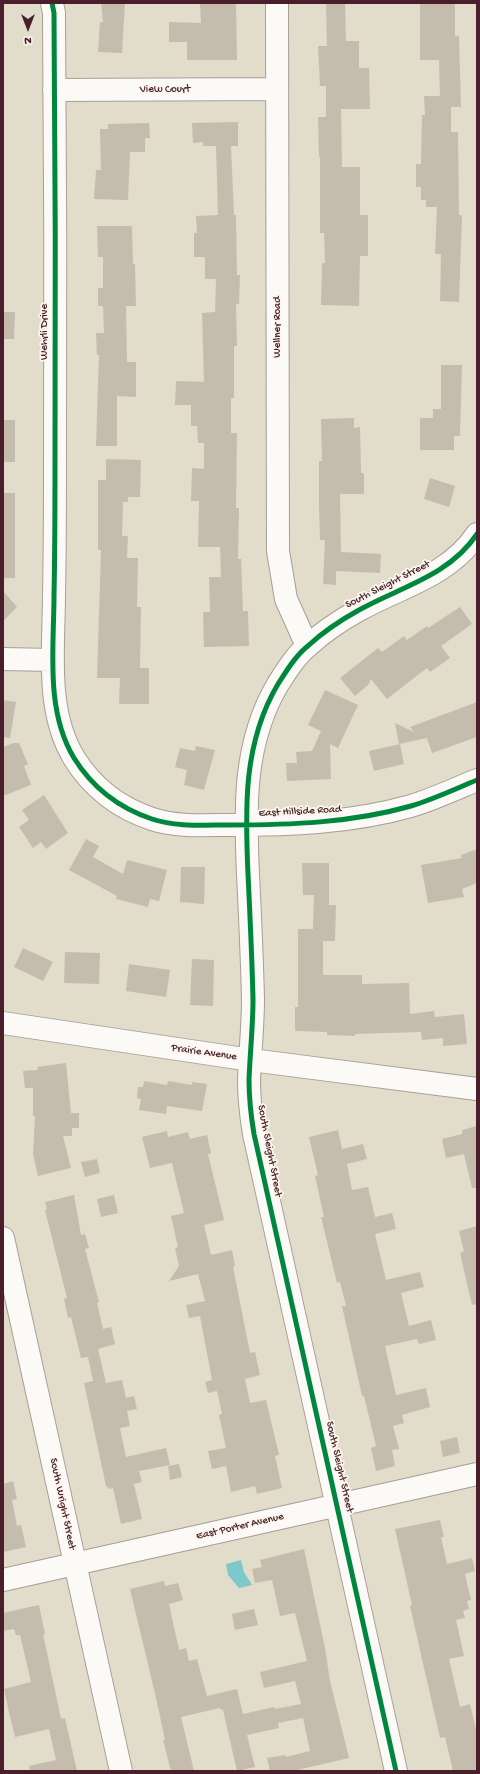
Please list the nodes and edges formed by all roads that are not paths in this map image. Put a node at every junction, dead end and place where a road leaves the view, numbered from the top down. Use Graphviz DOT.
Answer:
graph roads {
  1 [pos="52,3"];
  2 [pos="277,3"];
  3 [pos="277,89"];
  4 [pos="54,90"];
  5 [pos="477,534"];
  6 [pos="307,646"];
  7 [pos="3,660"];
  8 [pos="53,660"];
  9 [pos="477,780"];
  10 [pos="246,825"];
  11 [pos="3,1024"];
  12 [pos="251,1060"];
  13 [pos="477,1089"];
  14 [pos="3,1238"];
  15 [pos="477,1474"];
  16 [pos="337,1505"];
  17 [pos="75,1564"];
  18 [pos="3,1580"];
  19 [pos="121,1771"];
  20 [pos="396,1771"];
  1 -- 4 [label="street, Wehrli Drive"];
  2 -- 3 [label="street, Wellner Road"];
  3 -- 4 [label="street, View Court"];
  3 -- 6 [label="street, Wellner Road"];
  4 -- 8 [label="street, Wehrli Drive"];
  5 -- 6 [label="street, South Sleight Street"];
  6 -- 10 [label="street, South Sleight Street"];
  7 -- 8 [label="street"];
  8 -- 10 [label="street, East Hillside Road"];
  9 -- 10 [label="street, East Hillside Road"];
  10 -- 12 [label="street, South Sleight Street"];
  11 -- 12 [label="street, Prairie Avenue"];
  12 -- 13 [label="street, Prairie Avenue"];
  12 -- 16 [label="street, South Sleight Street"];
  14 -- 17 [label="street, South Wright Street"];
  15 -- 16 [label="street, East Porter Avenue"];
  16 -- 17 [label="street, East Porter Avenue"];
  16 -- 20 [label="street, South Sleight Street"];
  17 -- 18 [label="street, East Porter Avenue"];
  17 -- 19 [label="street, South Wright Street"];
}
